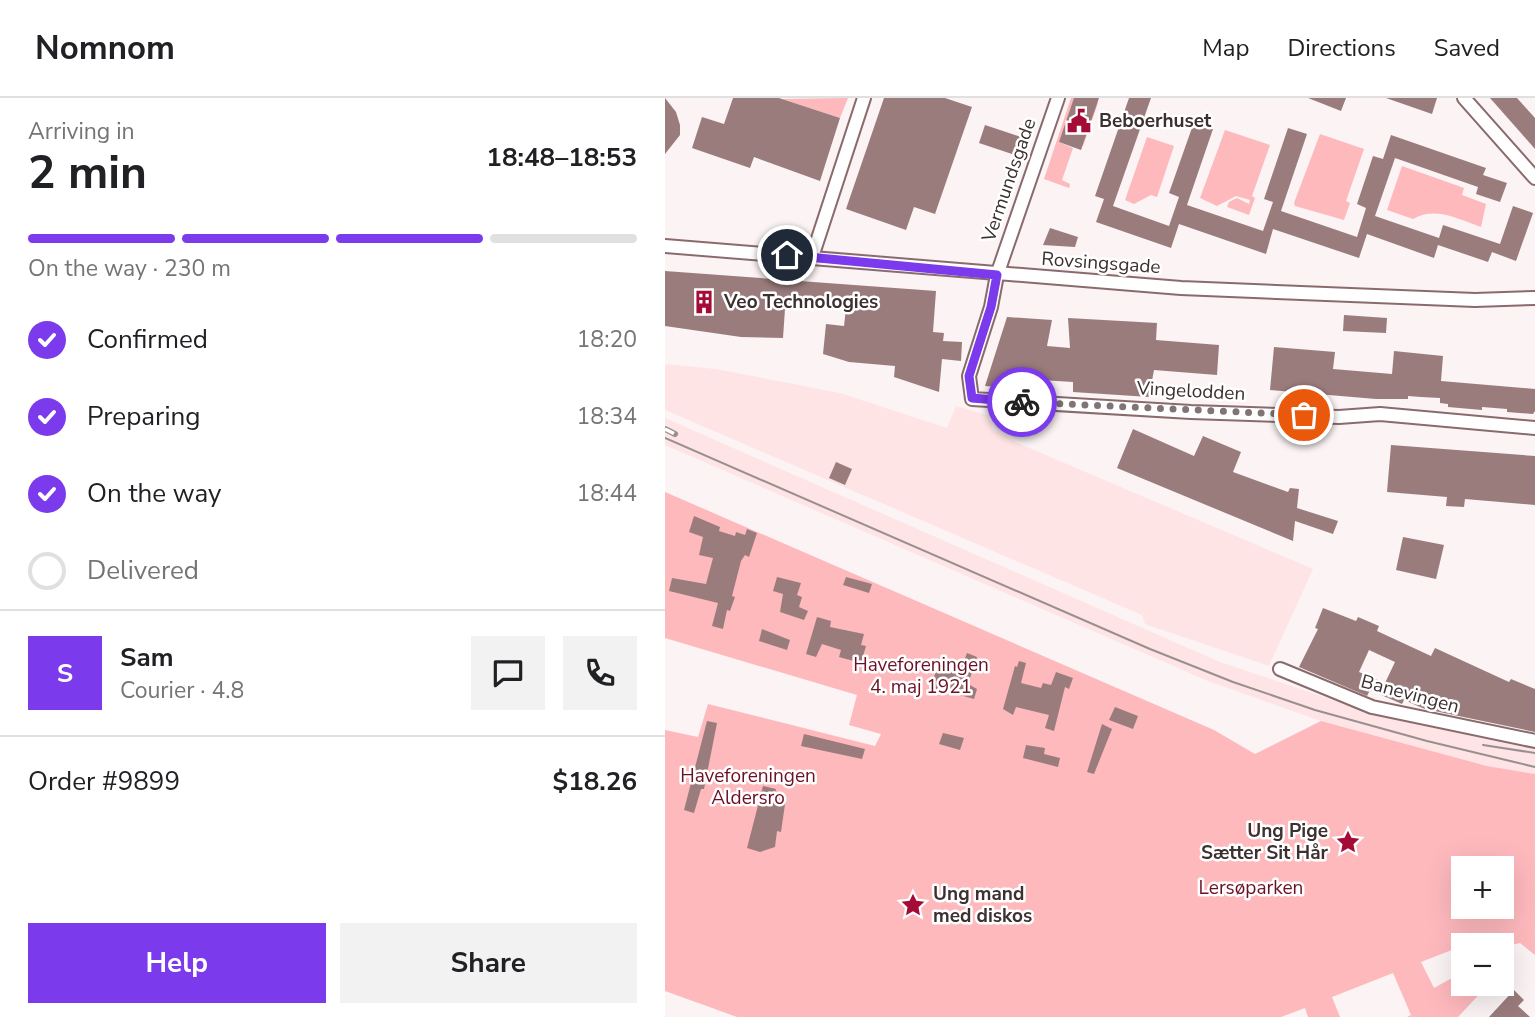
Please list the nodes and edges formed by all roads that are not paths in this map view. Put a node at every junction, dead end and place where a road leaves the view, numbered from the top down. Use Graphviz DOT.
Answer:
graph roads {
  1 [pos="864,98"];
  2 [pos="1058,98"];
  3 [pos="1464,98"];
  4 [pos="1535,178"];
  5 [pos="665,246"];
  6 [pos="812,257"];
  7 [pos="997,275"];
  8 [pos="1535,298"];
  9 [pos="1535,428"];
  10 [pos="1280,668"];
  11 [pos="1535,741"];
  1 -- 6 [label="street"];
  2 -- 7 [label="street, Vermundsgade"];
  3 -- 4 [label="street"];
  5 -- 6 [label="street, Rovsingsgade"];
  6 -- 7 [label="street, Rovsingsgade"];
  7 -- 8 [label="street, Rovsingsgade"];
  7 -- 9 [label="street, Vingelodden"];
  10 -- 11 [label="street, Banevingen"];
}
